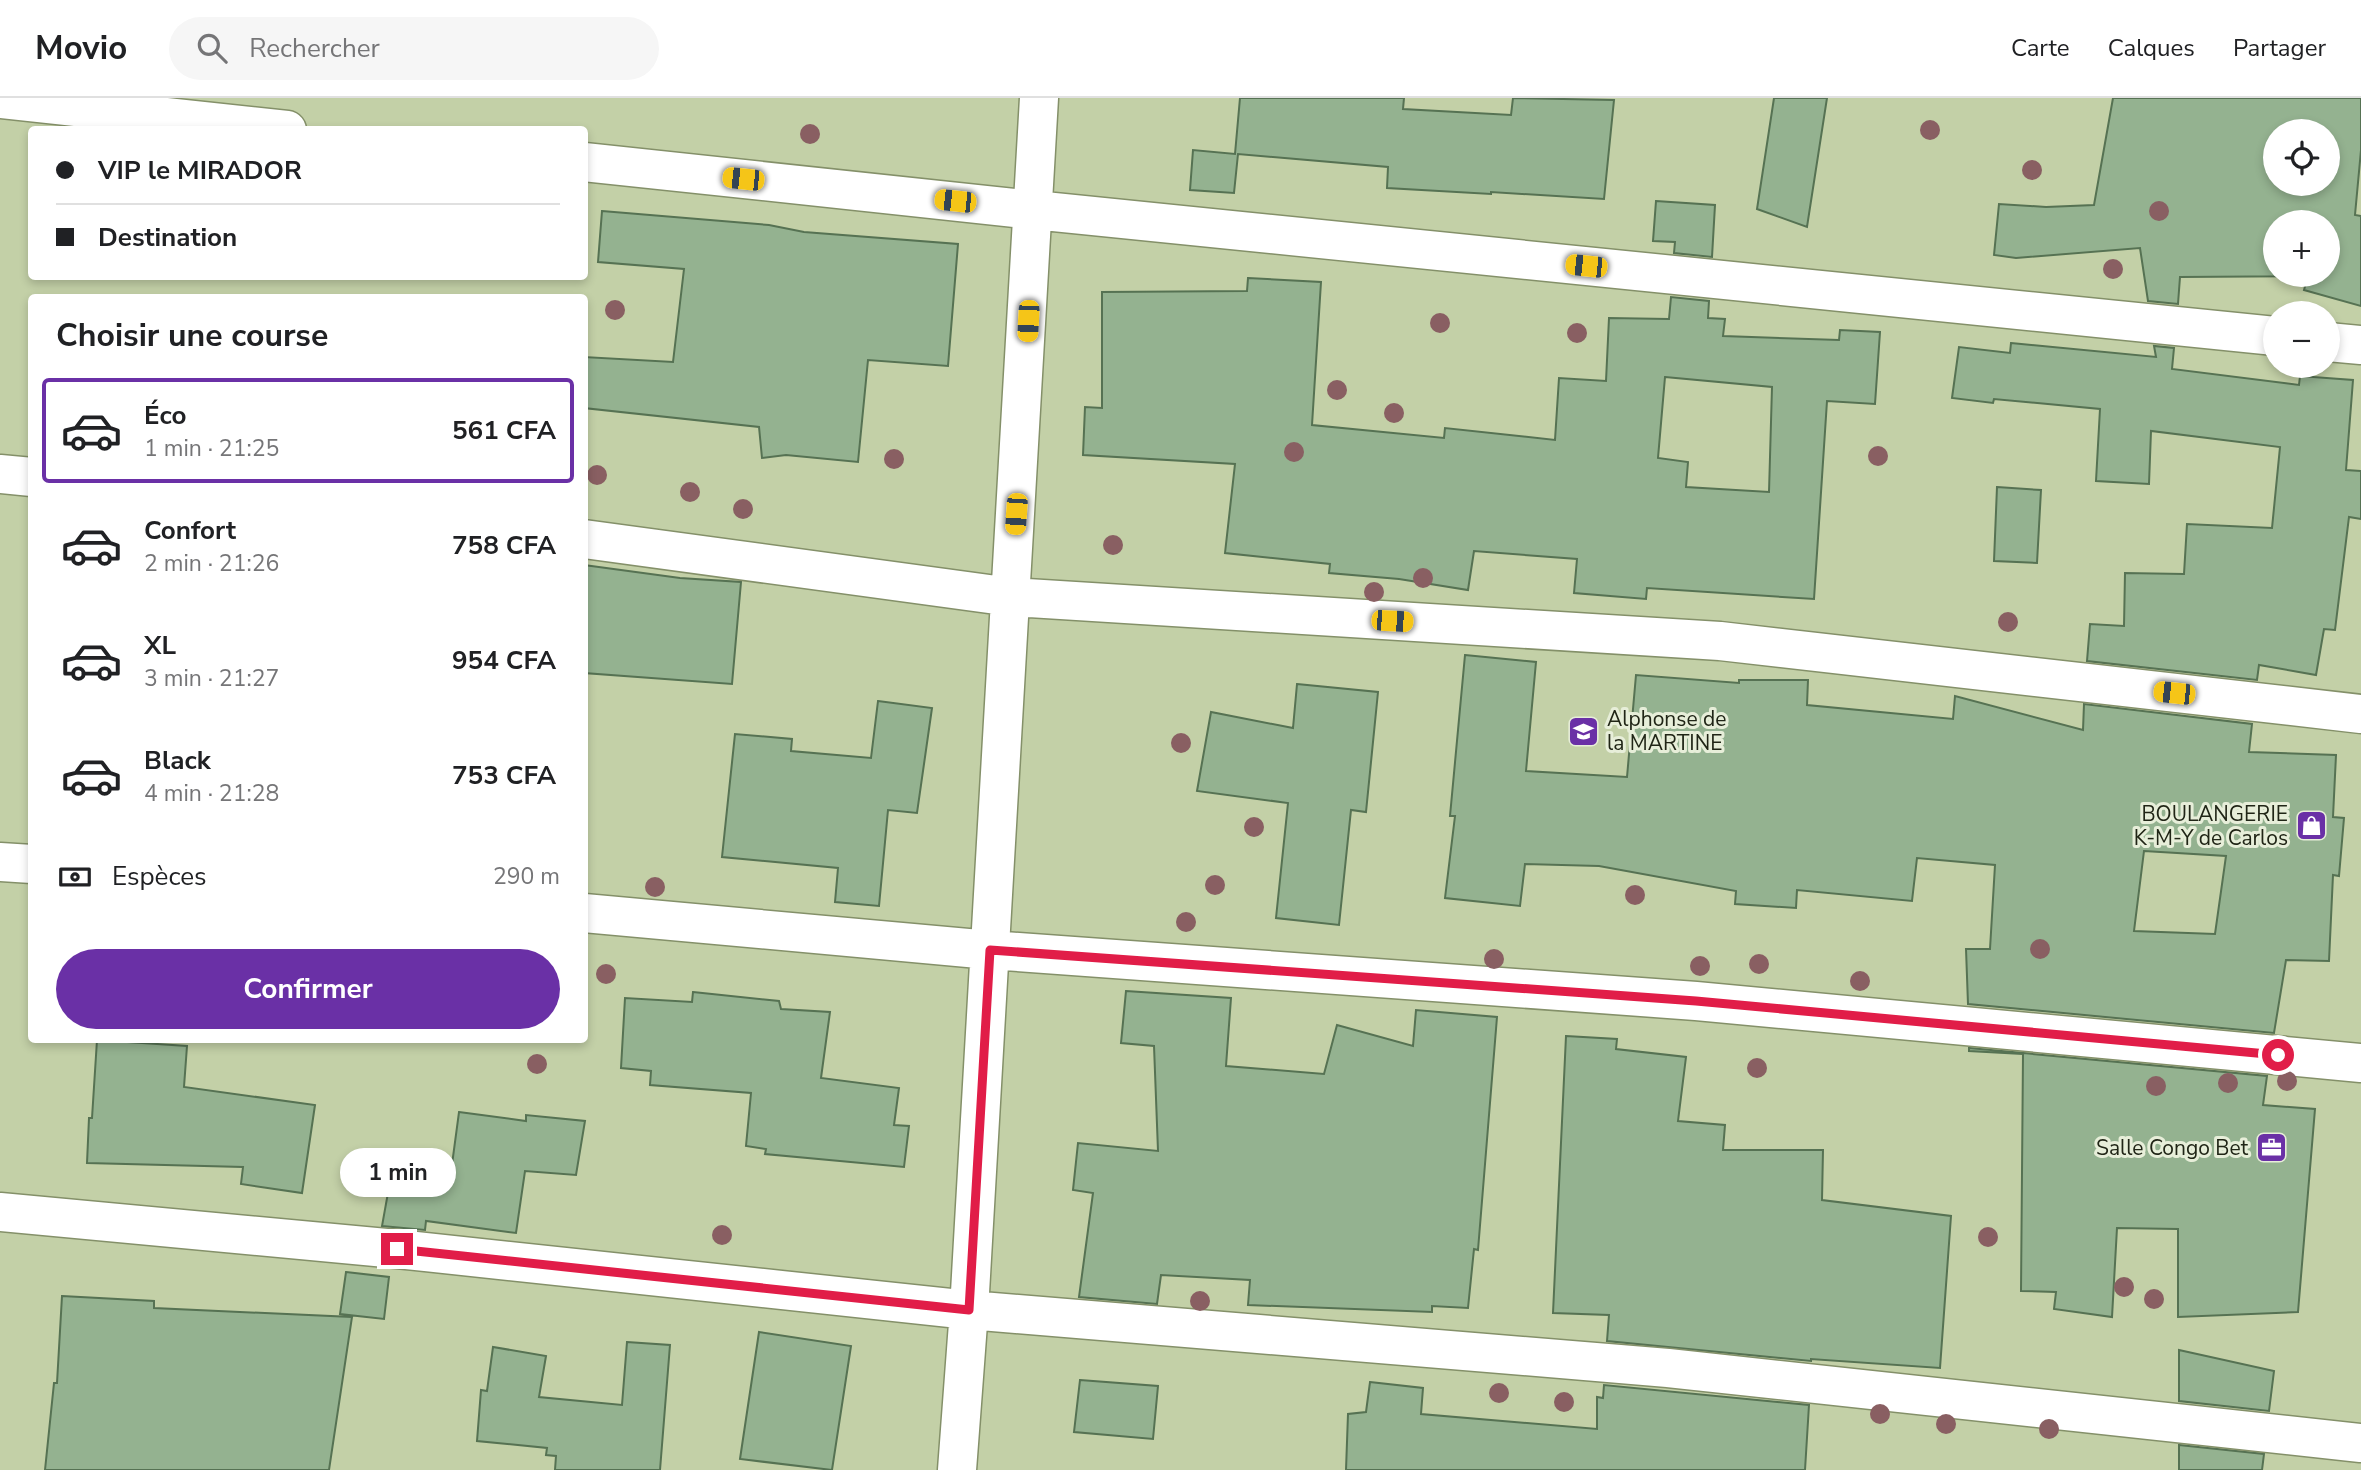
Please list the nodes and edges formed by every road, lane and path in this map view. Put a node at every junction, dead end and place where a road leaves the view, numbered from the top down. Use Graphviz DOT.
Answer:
graph roads {
  1 [pos="1039,98"];
  2 [pos="0,99"];
  3 [pos="250,126"];
  4 [pos="588,162"];
  5 [pos="1034,210"];
  6 [pos="2263,335"];
  7 [pos="2340,343"];
  8 [pos="2361,345"];
  9 [pos="0,474"];
  10 [pos="28,477"];
  11 [pos="588,540"];
  12 [pos="1011,597"];
  13 [pos="2361,714"];
  14 [pos="0,862"];
  15 [pos="28,864"];
  16 [pos="588,913"];
  17 [pos="990,950"];
  18 [pos="2361,1063"];
  19 [pos="0,1212"];
  20 [pos="969,1310"];
  21 [pos="2361,1443"];
  22 [pos="957,1470"];
  1 -- 5 [label="street"];
  2 -- 3 [label="street"];
  4 -- 5 [label="street"];
  5 -- 6 [label="street"];
  5 -- 12 [label="street"];
  7 -- 8 [label="street"];
  9 -- 10 [label="street"];
  11 -- 12 [label="street"];
  12 -- 13 [label="street"];
  12 -- 17 [label="street"];
  14 -- 15 [label="street"];
  16 -- 17 [label="street"];
  17 -- 18 [label="street"];
  17 -- 20 [label="street"];
  19 -- 20 [label="street"];
  20 -- 21 [label="street"];
  20 -- 22 [label="street"];
}
